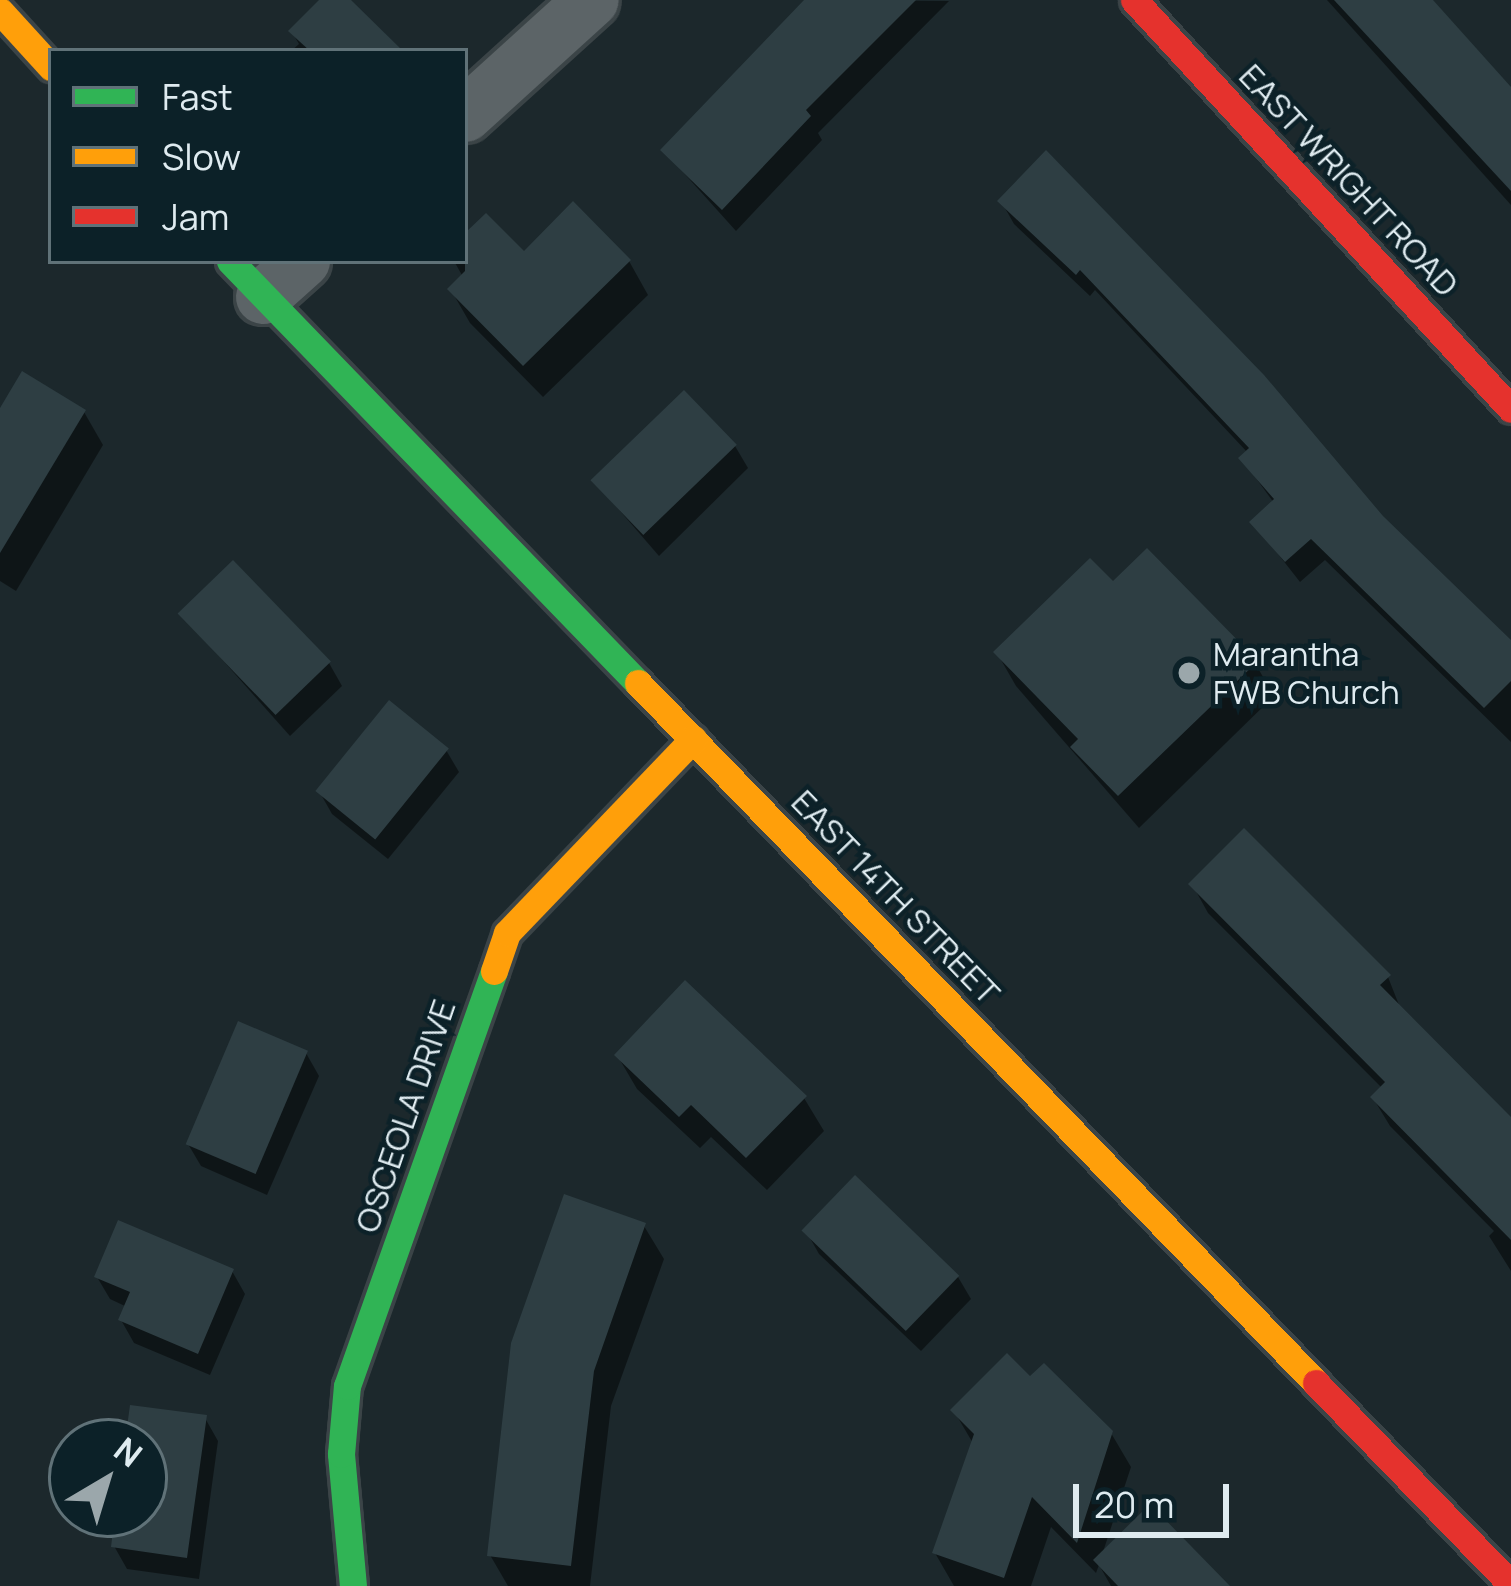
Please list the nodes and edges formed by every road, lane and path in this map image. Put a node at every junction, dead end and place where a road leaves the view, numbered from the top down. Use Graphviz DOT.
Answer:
graph roads {
  1 [pos="592,0"];
  2 [pos="1134,0"];
  3 [pos="0,11"];
  4 [pos="48,64"];
  5 [pos="468,112"];
  6 [pos="294,264"];
  7 [pos="246,279"];
  8 [pos="1511,409"];
  9 [pos="693,739"];
  10 [pos="1511,1584"];
  11 [pos="353,1586"];
  1 -- 5 [label="street"];
  2 -- 8 [label="street, EAST WRIGHT ROAD"];
  3 -- 4 [label="street"];
  6 -- 7 [label="street"];
  7 -- 9 [label="street, EAST 14TH STREET"];
  9 -- 10 [label="street, EAST 14TH STREET"];
  9 -- 11 [label="street, OSCEOLA DRIVE"];
}
